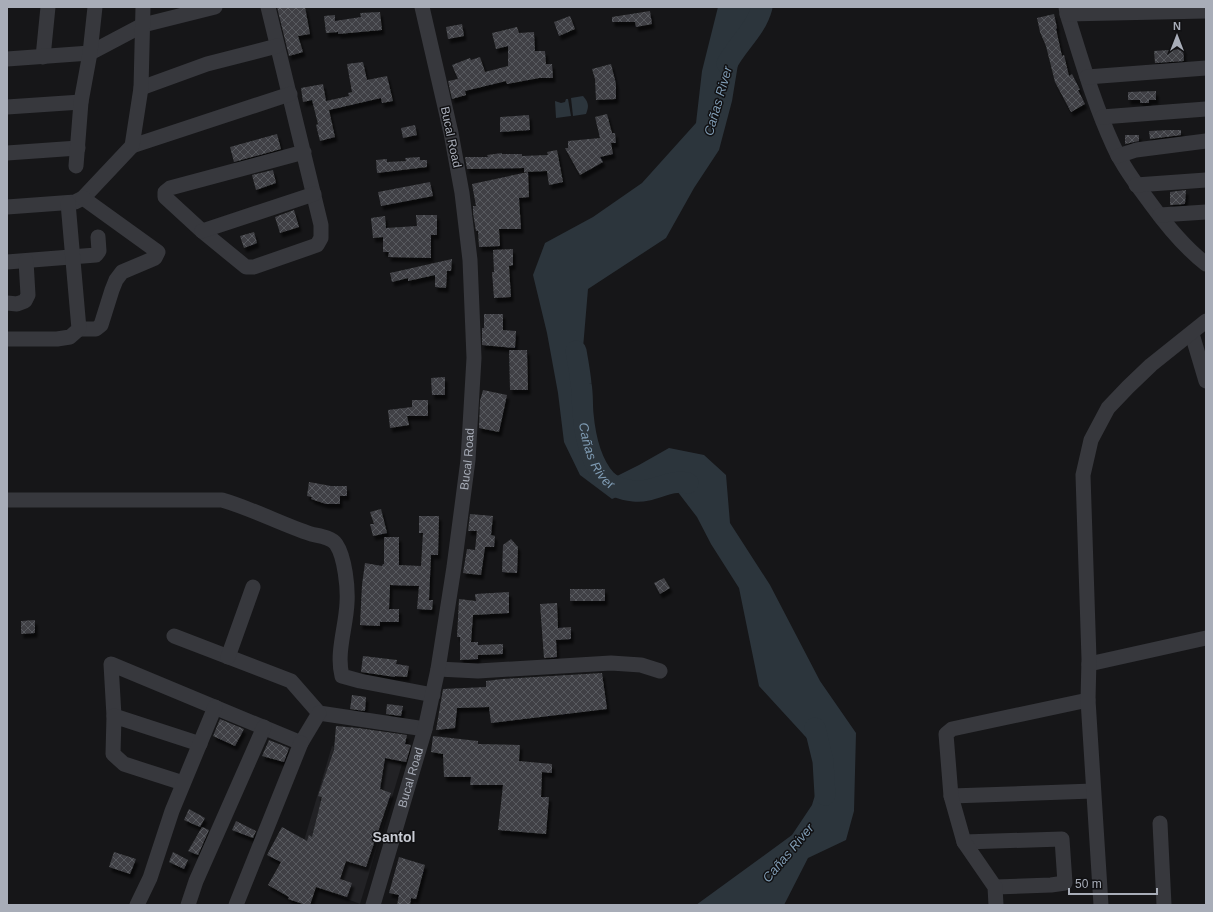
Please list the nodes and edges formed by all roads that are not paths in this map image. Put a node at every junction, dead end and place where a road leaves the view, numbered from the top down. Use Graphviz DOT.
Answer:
graph roads {
  1 [pos="48,7"];
  2 [pos="95,7"];
  3 [pos="143,7"];
  4 [pos="215,7"];
  5 [pos="268,7"];
  6 [pos="422,7"];
  7 [pos="1167,9"];
  8 [pos="1067,10"];
  9 [pos="1206,12"];
  10 [pos="143,25"];
  11 [pos="278,46"];
  12 [pos="90,53"];
  13 [pos="43,57"];
  14 [pos="7,59"];
  15 [pos="1206,68"];
  16 [pos="1088,77"];
  17 [pos="141,88"];
  18 [pos="290,94"];
  19 [pos="81,102"];
  20 [pos="7,107"];
  21 [pos="1206,108"];
  22 [pos="1102,117"];
  23 [pos="1206,141"];
  24 [pos="132,146"];
  25 [pos="78,148"];
  26 [pos="304,152"];
  27 [pos="7,153"];
  28 [pos="1118,156"];
  29 [pos="76,166"];
  30 [pos="1206,180"];
  31 [pos="1136,185"];
  32 [pos="314,194"];
  33 [pos="83,198"];
  34 [pos="68,203"];
  35 [pos="7,207"];
  36 [pos="1206,212"];
  37 [pos="1160,215"];
  38 [pos="202,231"];
  39 [pos="98,237"];
  40 [pos="73,258"];
  41 [pos="26,261"];
  42 [pos="7,262"];
  43 [pos="1206,264"];
  44 [pos="7,303"];
  45 [pos="1206,321"];
  46 [pos="79,329"];
  47 [pos="1192,334"];
  48 [pos="7,339"];
  49 [pos="1206,381"];
  50 [pos="7,500"];
  51 [pos="253,587"];
  52 [pos="174,636"];
  53 [pos="1206,638"];
  54 [pos="228,657"];
  55 [pos="1089,664"];
  56 [pos="438,669"];
  57 [pos="660,671"];
  58 [pos="432,695"];
  59 [pos="1088,700"];
  60 [pos="215,707"];
  61 [pos="319,713"];
  62 [pos="114,716"];
  63 [pos="264,727"];
  64 [pos="425,729"];
  65 [pos="302,743"];
  66 [pos="200,744"];
  67 [pos="183,783"];
  68 [pos="1093,791"];
  69 [pos="952,796"];
  70 [pos="1160,823"];
  71 [pos="964,842"];
  72 [pos="995,887"];
  73 [pos="137,905"];
  74 [pos="188,905"];
  75 [pos="236,905"];
  76 [pos="373,905"];
  77 [pos="996,905"];
  78 [pos="1100,905"];
  79 [pos="1164,905"];
  1 -- 13 [label="street"];
  2 -- 12 [label="street"];
  3 -- 10 [label="street"];
  4 -- 10 [label="street"];
  5 -- 11 [label="street"];
  6 -- 56 [label="street, Bucal Road"];
  7 -- 8 [label="street"];
  7 -- 9 [label="street"];
  8 -- 16 [label="street"];
  10 -- 12 [label="street"];
  10 -- 17 [label="street"];
  11 -- 17 [label="street"];
  11 -- 18 [label="street"];
  12 -- 13 [label="street"];
  12 -- 19 [label="street"];
  13 -- 14 [label="street"];
  15 -- 16 [label="street"];
  16 -- 22 [label="street"];
  17 -- 24 [label="street"];
  18 -- 24 [label="street"];
  18 -- 26 [label="street"];
  19 -- 20 [label="street"];
  19 -- 25 [label="street"];
  21 -- 22 [label="street"];
  22 -- 28 [label="street"];
  23 -- 28 [label="street"];
  24 -- 33 [label="street"];
  25 -- 27 [label="street"];
  25 -- 29 [label="street"];
  26 -- 32 [label="street"];
  26 -- 38 [label="street"];
  28 -- 31 [label="street"];
  30 -- 31 [label="street"];
  31 -- 37 [label="street"];
  32 -- 38 [label="street"];
  32 -- 38 [label="street"];
  33 -- 34 [label="street"];
  33 -- 46 [label="street"];
  34 -- 35 [label="street"];
  34 -- 40 [label="street"];
  36 -- 37 [label="street"];
  37 -- 43 [label="street"];
  39 -- 40 [label="street"];
  40 -- 41 [label="street"];
  40 -- 46 [label="street"];
  41 -- 42 [label="street"];
  41 -- 44 [label="street"];
  45 -- 47 [label="street"];
  46 -- 48 [label="street"];
  47 -- 49 [label="street"];
  47 -- 55 [label="street"];
  50 -- 58 [label="street"];
  51 -- 54 [label="street"];
  52 -- 54 [label="street"];
  53 -- 55 [label="street"];
  54 -- 61 [label="street"];
  55 -- 59 [label="street"];
  56 -- 57 [label="street"];
  56 -- 58 [label="street, Bucal Road"];
  58 -- 64 [label="street, Bucal Road"];
  59 -- 68 [label="street"];
  59 -- 69 [label="street"];
  60 -- 62 [label="street"];
  60 -- 63 [label="street"];
  60 -- 66 [label="street"];
  61 -- 64 [label="street"];
  61 -- 65 [label="street"];
  62 -- 66 [label="street"];
  62 -- 67 [label="street"];
  63 -- 65 [label="street"];
  63 -- 74 [label="street"];
  64 -- 76 [label="street, Bucal Road"];
  65 -- 75 [label="street"];
  66 -- 67 [label="street"];
  67 -- 73 [label="street"];
  68 -- 69 [label="street"];
  68 -- 78 [label="street"];
  69 -- 71 [label="street"];
  70 -- 79 [label="street"];
  71 -- 72 [label="street"];
  71 -- 72 [label="street"];
  72 -- 77 [label="street"];
}
